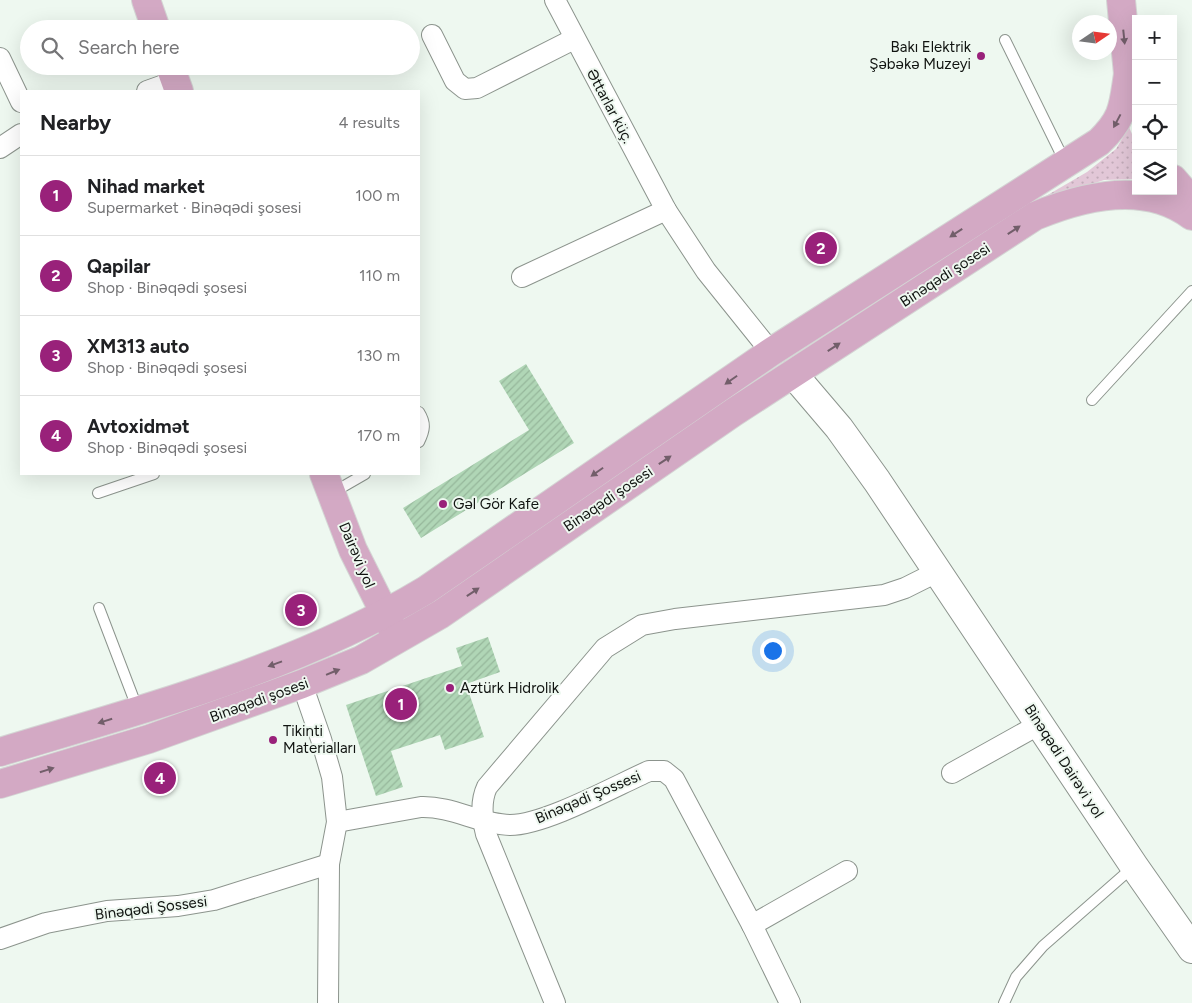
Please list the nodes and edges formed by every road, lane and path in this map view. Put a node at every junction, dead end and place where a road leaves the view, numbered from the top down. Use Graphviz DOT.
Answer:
graph roads {
  1 [pos="146,0"];
  2 [pos="555,0"];
  3 [pos="1121,0"];
  4 [pos="153,20"];
  5 [pos="432,35"];
  6 [pos="574,39"];
  7 [pos="1005,40"];
  8 [pos="0,58"];
  9 [pos="1128,74"];
  10 [pos="175,80"];
  11 [pos="1132,87"];
  12 [pos="150,90"];
  13 [pos="20,100"];
  14 [pos="20,135"];
  15 [pos="0,148"];
  16 [pos="1066,163"];
  17 [pos="1177,184"];
  18 [pos="1192,201"];
  19 [pos="666,210"];
  20 [pos="1192,216"];
  21 [pos="522,277"];
  22 [pos="1192,291"];
  23 [pos="771,352"];
  24 [pos="793,374"];
  25 [pos="1092,400"];
  26 [pos="420,414"];
  27 [pos="420,440"];
  28 [pos="151,475"];
  29 [pos="361,475"];
  30 [pos="328,484"];
  31 [pos="98,494"];
  32 [pos="939,572"];
  33 [pos="99,608"];
  34 [pos="384,615"];
  35 [pos="399,640"];
  36 [pos="302,684"];
  37 [pos="138,711"];
  38 [pos="1040,724"];
  39 [pos="0,752"];
  40 [pos="952,773"];
  41 [pos="0,784"];
  42 [pos="337,822"];
  43 [pos="483,822"];
  44 [pos="329,864"];
  45 [pos="1134,866"];
  46 [pos="847,871"];
  47 [pos="752,925"];
  48 [pos="0,939"];
  49 [pos="1192,949"];
  50 [pos="328,1003"];
  51 [pos="555,1003"];
  52 [pos="790,1003"];
  53 [pos="1004,1003"];
  1 -- 4 [label="main road"];
  2 -- 6 [label="street, Əttarlar küç."];
  3 -- 9 [label="main road, one-way"];
  5 -- 6 [label="street"];
  6 -- 19 [label="street, Əttarlar küç."];
  7 -- 16 [label="lane"];
  8 -- 13 [label="street"];
  9 -- 11 [label="main road"];
  9 -- 16 [label="main road, Binəqədi şosesi, one-way"];
  10 -- 12 [label="street"];
  14 -- 15 [label="street"];
  16 -- 23 [label="main road, Binəqədi şosesi, one-way"];
  17 -- 18 [label="main road"];
  19 -- 21 [label="street"];
  19 -- 23 [label="street, Əttarlar küç."];
  24 -- 20 [label="main road, Binəqədi şosesi, one-way"];
  22 -- 25 [label="lane"];
  23 -- 24 [label="main road"];
  23 -- 34 [label="main road, Binəqədi şosesi, one-way"];
  24 -- 32 [label="main road, Binəqədi Dairəvi yol"];
  35 -- 24 [label="main road, Binəqədi şosesi, one-way"];
  26 -- 27 [label="lane"];
  28 -- 31 [label="lane"];
  29 -- 30 [label="lane"];
  30 -- 34 [label="main road, Dairəvi yol"];
  32 -- 38 [label="main road, Binəqədi Dairəvi yol"];
  32 -- 43 [label="street"];
  33 -- 37 [label="lane"];
  34 -- 35 [label="main road, Dairəvi yol"];
  34 -- 37 [label="main road, Binəqədi şosesi, one-way"];
  36 -- 35 [label="main road, Binəqədi şosesi, one-way"];
  41 -- 36 [label="main road, Binəqədi şosesi, one-way"];
  36 -- 42 [label="street"];
  37 -- 39 [label="main road, Binəqədi şosesi, one-way"];
  38 -- 40 [label="street"];
  38 -- 45 [label="main road, Binəqədi Dairəvi yol"];
  42 -- 43 [label="street, Binəqədi Şossesi"];
  42 -- 44 [label="street"];
  43 -- 47 [label="street, Binəqədi Şossesi"];
  43 -- 51 [label="street"];
  44 -- 48 [label="street, Binəqədi Şossesi"];
  44 -- 50 [label="street"];
  45 -- 49 [label="main road, Binəqədi Dairəvi yol"];
  45 -- 53 [label="lane"];
  46 -- 47 [label="street"];
  47 -- 52 [label="street, Binəqədi Şossesi"];
}
